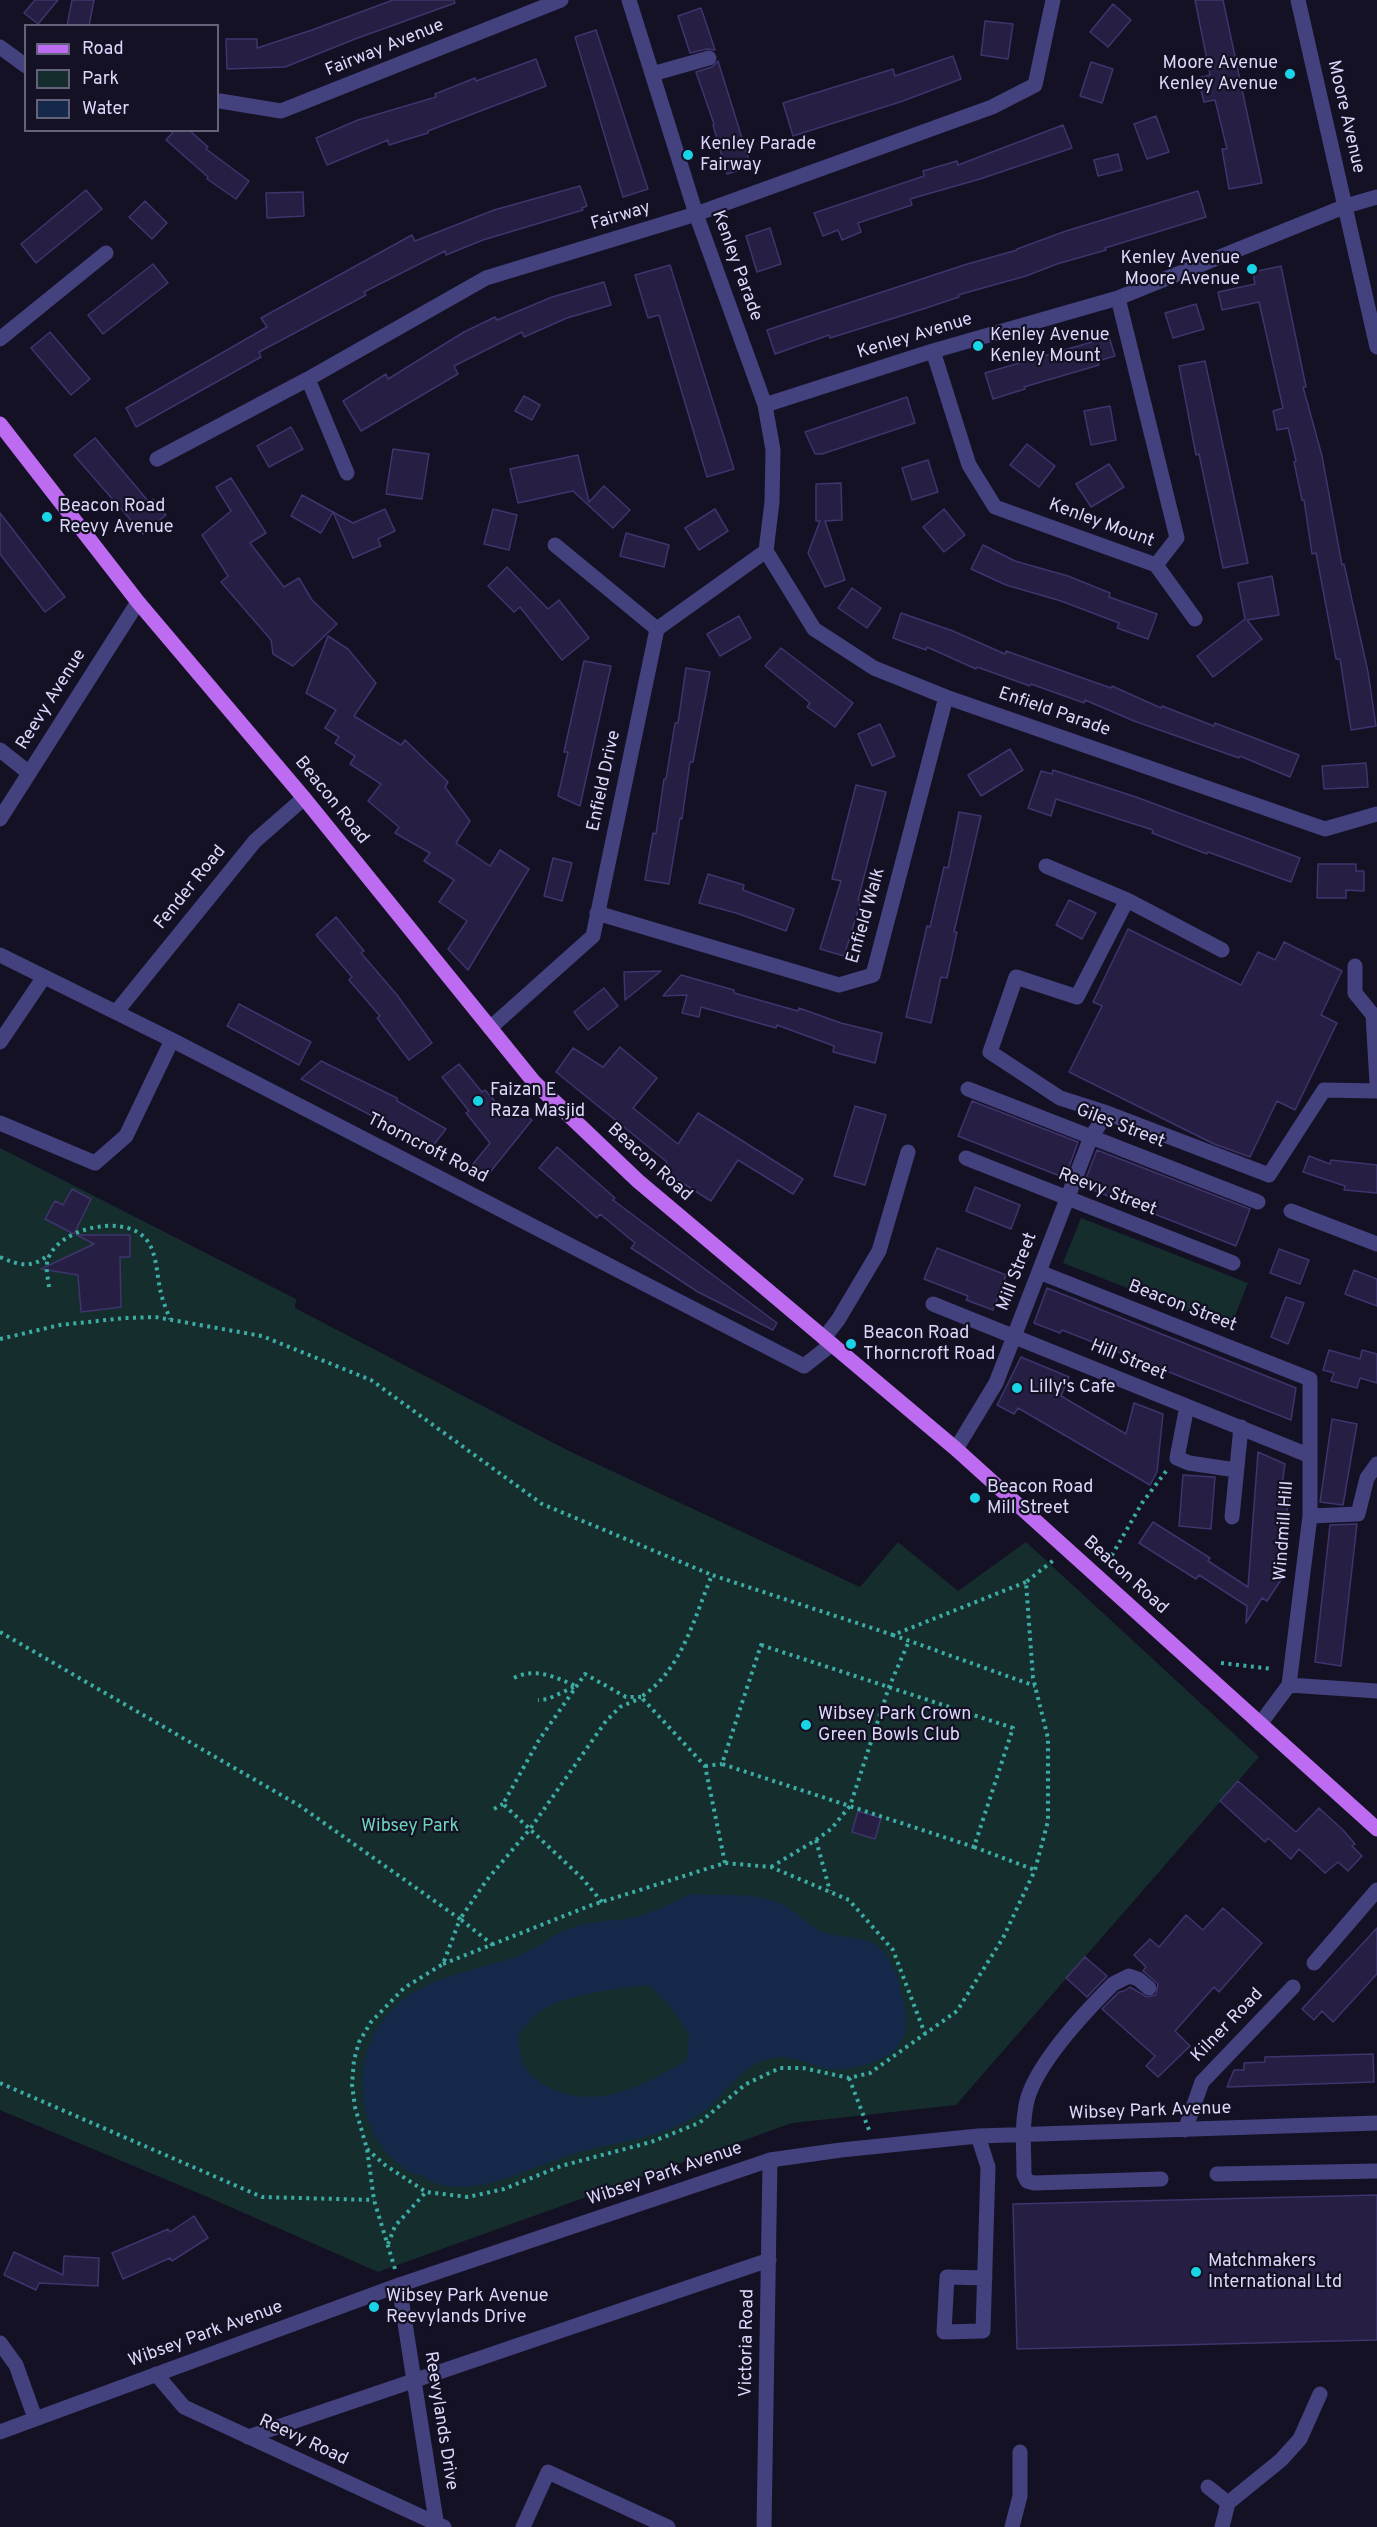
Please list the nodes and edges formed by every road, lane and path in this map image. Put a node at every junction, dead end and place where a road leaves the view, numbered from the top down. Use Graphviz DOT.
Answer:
graph roads {
  1 [pos="561,0"];
  2 [pos="629,0"];
  3 [pos="1053,0"];
  4 [pos="1298,0"];
  5 [pos="0,47"];
  6 [pos="709,58"];
  7 [pos="24,65"];
  8 [pos="652,74"];
  9 [pos="220,100"];
  10 [pos="1377,196"];
  11 [pos="1346,206"];
  12 [pos="696,214"];
  13 [pos="106,253"];
  14 [pos="1118,298"];
  15 [pos="0,339"];
  16 [pos="1377,347"];
  17 [pos="933,351"];
  18 [pos="308,379"];
  19 [pos="765,405"];
  20 [pos="0,424"];
  21 [pos="157,459"];
  22 [pos="347,473"];
  23 [pos="555,545"];
  24 [pos="766,551"];
  25 [pos="1156,565"];
  26 [pos="138,602"];
  27 [pos="1195,619"];
  28 [pos="657,629"];
  29 [pos="946,697"];
  30 [pos="0,750"];
  31 [pos="29,773"];
  32 [pos="304,798"];
  33 [pos="1377,814"];
  34 [pos="0,819"];
  35 [pos="1046,866"];
  36 [pos="1127,900"];
  37 [pos="597,913"];
  38 [pos="1222,950"];
  39 [pos="0,954"];
  40 [pos="1355,966"];
  41 [pos="44,977"];
  42 [pos="117,1011"];
  43 [pos="490,1028"];
  44 [pos="172,1040"];
  45 [pos="0,1042"];
  46 [pos="1377,1084"];
  47 [pos="968,1089"];
  48 [pos="1377,1091"];
  49 [pos="1107,1113"];
  50 [pos="0,1124"];
  51 [pos="1091,1137"];
  52 [pos="908,1152"];
  53 [pos="966,1158"];
  54 [pos="1068,1198"];
  55 [pos="1258,1202"];
  56 [pos="1291,1212"];
  57 [pos="1377,1244"];
  58 [pos="54,1250"];
  59 [pos="0,1257"];
  60 [pos="1233,1263"];
  61 [pos="1039,1272"];
  62 [pos="49,1287"];
  63 [pos="933,1304"];
  64 [pos="170,1319"];
  65 [pos="1014,1336"];
  66 [pos="0,1339"];
  67 [pos="828,1341"];
  68 [pos="1310,1379"];
  69 [pos="1187,1406"];
  70 [pos="1241,1427"];
  71 [pos="956,1449"];
  72 [pos="1308,1455"];
  73 [pos="1177,1458"];
  74 [pos="1377,1464"];
  75 [pos="1236,1470"];
  76 [pos="1310,1516"];
  77 [pos="1232,1517"];
  78 [pos="1067,1549"];
  79 [pos="712,1575"];
  80 [pos="1098,1578"];
  81 [pos="1026,1582"];
  82 [pos="0,1632"];
  83 [pos="893,1635"];
  84 [pos="909,1641"];
  85 [pos="1187,1659"];
  86 [pos="514,1678"];
  87 [pos="1290,1678"];
  88 [pos="576,1686"];
  89 [pos="1035,1686"];
  90 [pos="889,1687"];
  91 [pos="1377,1691"];
  92 [pos="641,1697"];
  93 [pos="538,1700"];
  94 [pos="1260,1724"];
  95 [pos="722,1764"];
  96 [pos="705,1766"];
  97 [pos="503,1804"];
  98 [pos="850,1806"];
  99 [pos="494,1809"];
  100 [pos="530,1829"];
  101 [pos="1377,1829"];
  102 [pos="816,1840"];
  103 [pos="974,1847"];
  104 [pos="725,1863"];
  105 [pos="771,1867"];
  106 [pos="1035,1870"];
  107 [pos="1377,1890"];
  108 [pos="830,1892"];
  109 [pos="602,1903"];
  110 [pos="460,1919"];
  111 [pos="493,1945"];
  112 [pos="1314,1963"];
  113 [pos="443,1964"];
  114 [pos="1293,1987"];
  115 [pos="1149,1988"];
  116 [pos="924,2034"];
  117 [pos="849,2078"];
  118 [pos="0,2083"];
  119 [pos="1377,2123"];
  120 [pos="1185,2130"];
  121 [pos="1024,2135"];
  122 [pos="978,2136"];
  123 [pos="875,2146"];
  124 [pos="367,2149"];
  125 [pos="770,2160"];
  126 [pos="1377,2171"];
  127 [pos="1217,2174"];
  128 [pos="1161,2180"];
  129 [pos="426,2192"];
  130 [pos="374,2200"];
  131 [pos="387,2245"];
  132 [pos="769,2260"];
  133 [pos="985,2278"];
  134 [pos="399,2284"];
  135 [pos="0,2343"];
  136 [pos="156,2374"];
  137 [pos="414,2382"];
  138 [pos="1320,2394"];
  139 [pos="35,2418"];
  140 [pos="0,2432"];
  141 [pos="248,2437"];
  142 [pos="1020,2452"];
  143 [pos="1208,2487"];
  144 [pos="1228,2503"];
  145 [pos="439,2526"];
  146 [pos="523,2527"];
  147 [pos="668,2527"];
  148 [pos="764,2527"];
  149 [pos="1012,2527"];
  150 [pos="1222,2527"];
  1 -- 9 [label="street, Fairway Avenue"];
  2 -- 8 [label="street, Kenley Parade"];
  3 -- 12 [label="street, Fairway"];
  4 -- 11 [label="street, Moore Avenue"];
  5 -- 7 [label="street"];
  6 -- 8 [label="street"];
  8 -- 12 [label="street, Kenley Parade"];
  10 -- 11 [label="street, Kenley Avenue"];
  11 -- 14 [label="street, Kenley Avenue"];
  11 -- 16 [label="street, Moore Avenue"];
  12 -- 18 [label="street, Fairway"];
  12 -- 19 [label="street, Kenley Parade"];
  13 -- 15 [label="street"];
  14 -- 17 [label="street, Kenley Avenue"];
  14 -- 25 [label="street, Kenley Mount"];
  17 -- 19 [label="street, Kenley Avenue"];
  17 -- 25 [label="street, Kenley Mount"];
  18 -- 21 [label="street, Fairway"];
  18 -- 22 [label="street"];
  19 -- 24 [label="street, Kenley Parade"];
  20 -- 26 [label="main road, Beacon Road"];
  23 -- 28 [label="street"];
  24 -- 28 [label="street"];
  24 -- 29 [label="street, Enfield Parade"];
  25 -- 27 [label="street"];
  26 -- 31 [label="street, Reevy Avenue"];
  26 -- 32 [label="main road, Beacon Road"];
  28 -- 37 [label="street, Enfield Drive"];
  29 -- 33 [label="street, Enfield Parade"];
  29 -- 37 [label="street, Enfield Walk"];
  30 -- 31 [label="street"];
  31 -- 34 [label="street, Reevy Avenue"];
  32 -- 42 [label="street, Fender Road"];
  32 -- 43 [label="main road, Beacon Road"];
  35 -- 36 [label="street"];
  36 -- 38 [label="street"];
  36 -- 49 [label="street"];
  37 -- 43 [label="street, Enfield Drive"];
  39 -- 41 [label="street, Thorncroft Road"];
  40 -- 46 [label="street"];
  41 -- 42 [label="street, Thorncroft Road"];
  41 -- 45 [label="street"];
  42 -- 44 [label="street, Thorncroft Road"];
  43 -- 67 [label="main road, Beacon Road"];
  44 -- 50 [label="street"];
  44 -- 67 [label="street, Thorncroft Road"];
  47 -- 51 [label="street, Giles Street"];
  48 -- 49 [label="street"];
  49 -- 51 [label="street, Mill Street"];
  51 -- 54 [label="street, Mill Street"];
  51 -- 55 [label="street, Giles Street"];
  52 -- 67 [label="street"];
  53 -- 54 [label="street, Reevy Street"];
  54 -- 60 [label="street, Reevy Street"];
  54 -- 61 [label="street, Mill Street"];
  56 -- 57 [label="street"];
  58 -- 59 [label="path"];
  58 -- 62 [label="path"];
  58 -- 64 [label="path"];
  61 -- 65 [label="street, Mill Street"];
  61 -- 68 [label="street, Beacon Street"];
  63 -- 65 [label="street, Hill Street"];
  64 -- 66 [label="path"];
  64 -- 79 [label="path"];
  65 -- 69 [label="street, Hill Street"];
  65 -- 71 [label="street, Mill Street"];
  67 -- 71 [label="main road, Beacon Road"];
  68 -- 72 [label="street, Windmill Hill"];
  69 -- 70 [label="street, Hill Street"];
  69 -- 73 [label="street"];
  70 -- 72 [label="street, Hill Street"];
  70 -- 75 [label="street"];
  71 -- 78 [label="main road, Beacon Road"];
  72 -- 76 [label="street, Windmill Hill"];
  73 -- 75 [label="street"];
  73 -- 80 [label="path"];
  74 -- 76 [label="street"];
  75 -- 77 [label="street"];
  76 -- 87 [label="street, Windmill Hill"];
  78 -- 80 [label="main road, Beacon Road"];
  78 -- 81 [label="path"];
  79 -- 83 [label="path"];
  79 -- 92 [label="path"];
  80 -- 85 [label="main road, Beacon Road"];
  81 -- 83 [label="path"];
  81 -- 89 [label="path"];
  82 -- 110 [label="path"];
  83 -- 84 [label="path"];
  84 -- 89 [label="path"];
  84 -- 90 [label="path"];
  85 -- 87 [label="path"];
  85 -- 94 [label="main road, Beacon Road"];
  86 -- 88 [label="path"];
  87 -- 91 [label="street"];
  87 -- 94 [label="street"];
  88 -- 92 [label="path"];
  88 -- 93 [label="path"];
  88 -- 97 [label="path"];
  89 -- 106 [label="path"];
  90 -- 95 [label="path"];
  90 -- 98 [label="path"];
  90 -- 103 [label="path"];
  92 -- 96 [label="path"];
  92 -- 100 [label="path"];
  94 -- 101 [label="main road, Beacon Road"];
  95 -- 96 [label="path"];
  95 -- 98 [label="path"];
  96 -- 104 [label="path"];
  97 -- 99 [label="path"];
  97 -- 100 [label="path"];
  98 -- 102 [label="path"];
  98 -- 103 [label="path"];
  100 -- 109 [label="path"];
  100 -- 110 [label="path"];
  102 -- 105 [label="path"];
  102 -- 108 [label="path"];
  103 -- 106 [label="path"];
  104 -- 105 [label="path"];
  104 -- 109 [label="path"];
  105 -- 108 [label="path"];
  106 -- 116 [label="path"];
  107 -- 112 [label="street"];
  108 -- 116 [label="path"];
  109 -- 111 [label="path"];
  110 -- 111 [label="path"];
  110 -- 113 [label="path"];
  111 -- 113 [label="path"];
  113 -- 124 [label="path"];
  114 -- 120 [label="street, Kilner Road"];
  115 -- 121 [label="street"];
  116 -- 117 [label="path"];
  117 -- 123 [label="path"];
  117 -- 129 [label="path"];
  118 -- 130 [label="path"];
  119 -- 120 [label="street, Wibsey Park Avenue"];
  120 -- 121 [label="street, Wibsey Park Avenue"];
  121 -- 122 [label="street, Wibsey Park Avenue"];
  121 -- 128 [label="street"];
  122 -- 123 [label="street, Wibsey Park Avenue"];
  122 -- 133 [label="street"];
  123 -- 125 [label="street, Wibsey Park Avenue"];
  124 -- 129 [label="path"];
  124 -- 130 [label="path"];
  125 -- 132 [label="street, Victoria Road"];
  125 -- 134 [label="street, Wibsey Park Avenue"];
  126 -- 127 [label="street"];
  129 -- 131 [label="path"];
  130 -- 131 [label="path"];
  131 -- 134 [label="path"];
  132 -- 137 [label="street"];
  132 -- 148 [label="street, Victoria Road"];
  134 -- 136 [label="street, Wibsey Park Avenue"];
  134 -- 137 [label="street, Reevylands Drive"];
  135 -- 139 [label="street"];
  136 -- 139 [label="street, Wibsey Park Avenue"];
  136 -- 141 [label="street, Reevy Road"];
  137 -- 141 [label="street"];
  137 -- 145 [label="street, Reevylands Drive"];
  138 -- 144 [label="street"];
  139 -- 140 [label="street, Wibsey Park Avenue"];
  141 -- 145 [label="street, Reevy Road"];
  142 -- 149 [label="street"];
  143 -- 144 [label="street"];
  144 -- 150 [label="street"];
  146 -- 147 [label="street"];
}
